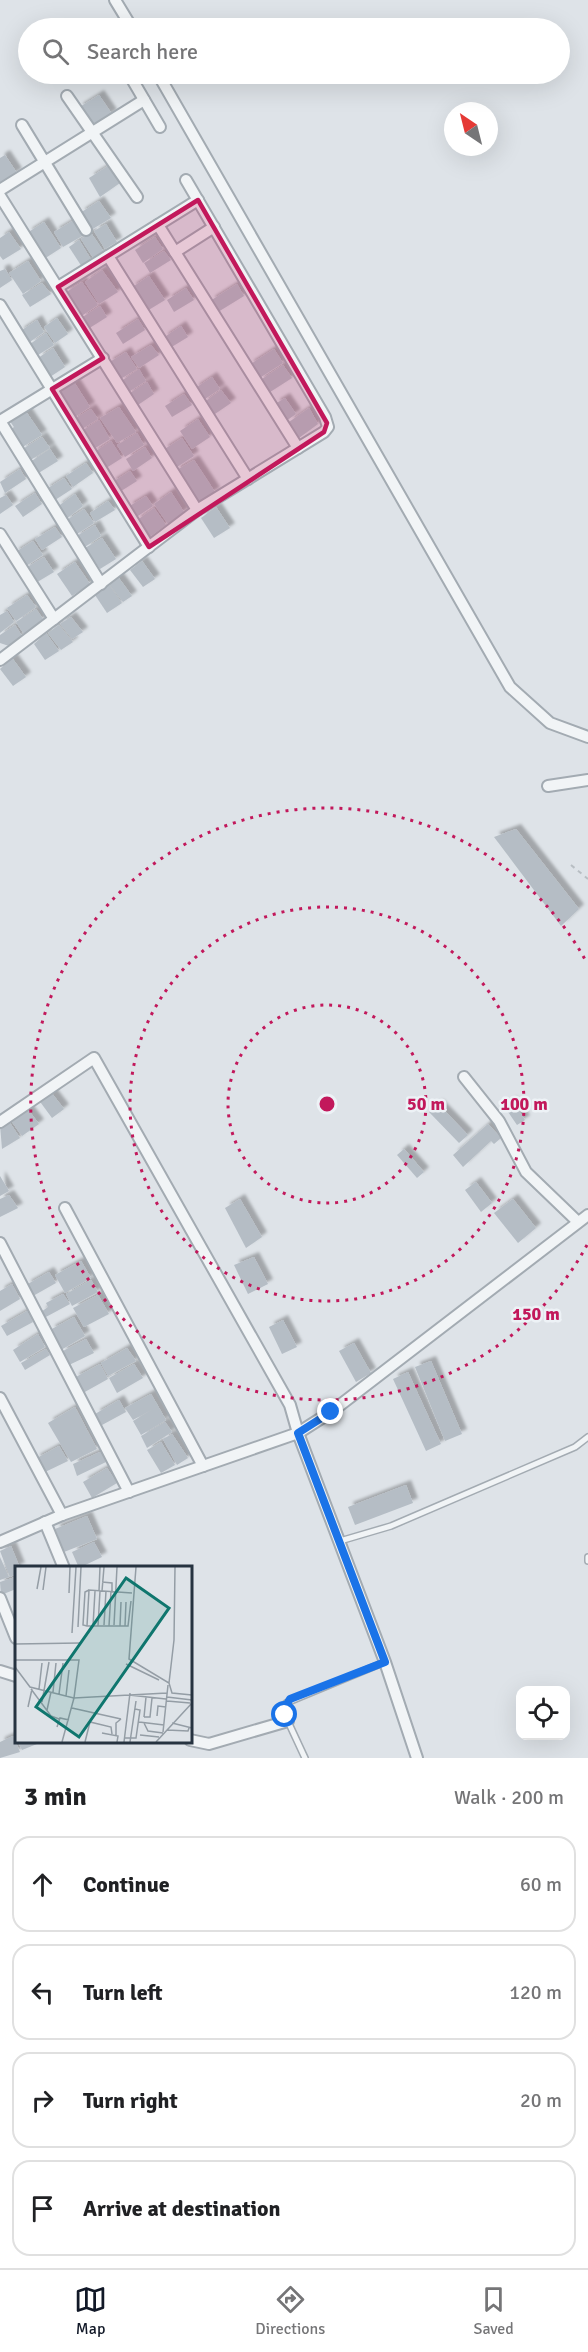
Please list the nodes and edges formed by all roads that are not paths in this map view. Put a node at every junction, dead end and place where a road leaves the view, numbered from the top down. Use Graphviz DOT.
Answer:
graph roads {
  1 [pos="115,0"];
  2 [pos="126,18"];
  3 [pos="135,84"];
  4 [pos="164,84"];
  5 [pos="67,96"];
  6 [pos="144,100"];
  7 [pos="22,125"];
  8 [pos="160,127"];
  9 [pos="91,133"];
  10 [pos="44,162"];
  11 [pos="186,180"];
  12 [pos="0,190"];
  13 [pos="0,196"];
  14 [pos="137,197"];
  15 [pos="198,200"];
  16 [pos="158,225"];
  17 [pos="214,227"];
  18 [pos="86,231"];
  19 [pos="175,252"];
  20 [pos="108,256"];
  21 [pos="58,287"];
  22 [pos="0,305"];
  23 [pos="103,358"];
  24 [pos="52,389"];
  25 [pos="0,421"];
  26 [pos="298,448"];
  27 [pos="248,479"];
  28 [pos="197,510"];
  29 [pos="0,534"];
  30 [pos="149,546"];
  31 [pos="101,584"];
  32 [pos="54,619"];
  33 [pos="2,655"];
  34 [pos="588,737"];
  35 [pos="588,780"];
  36 [pos="548,786"];
  37 [pos="464,1077"];
  38 [pos="0,1122"];
  39 [pos="65,1208"];
  40 [pos="583,1218"];
  41 [pos="0,1243"];
  42 [pos="0,1398"];
  43 [pos="298,1433"];
  44 [pos="588,1437"];
  45 [pos="204,1466"];
  46 [pos="129,1492"];
  47 [pos="62,1515"];
  48 [pos="45,1522"];
  49 [pos="340,1541"];
  50 [pos="0,1542"];
  51 [pos="63,1566"];
  52 [pos="0,1598"];
  53 [pos="15,1636"];
  54 [pos="385,1662"];
  55 [pos="0,1671"];
  56 [pos="15,1676"];
  57 [pos="288,1721"];
  58 [pos="192,1740"];
  59 [pos="305,1758"];
  60 [pos="417,1758"];
  1 -- 2 [label="street"];
  3 -- 6 [label="street"];
  4 -- 34 [label="street"];
  5 -- 9 [label="street"];
  6 -- 8 [label="street"];
  6 -- 9 [label="street"];
  7 -- 10 [label="street"];
  9 -- 10 [label="street"];
  9 -- 14 [label="street"];
  10 -- 12 [label="street"];
  10 -- 18 [label="street"];
  11 -- 15 [label="street"];
  13 -- 21 [label="street"];
  15 -- 16 [label="street"];
  15 -- 17 [label="street"];
  16 -- 19 [label="street"];
  16 -- 20 [label="street"];
  17 -- 19 [label="street"];
  17 -- 26 [label="street"];
  19 -- 26 [label="street"];
  20 -- 21 [label="street"];
  20 -- 27 [label="street"];
  21 -- 23 [label="street"];
  22 -- 24 [label="street"];
  23 -- 24 [label="street"];
  23 -- 28 [label="street"];
  24 -- 25 [label="street"];
  24 -- 30 [label="street"];
  25 -- 31 [label="street"];
  26 -- 27 [label="street"];
  27 -- 28 [label="street"];
  28 -- 30 [label="street"];
  29 -- 32 [label="street"];
  30 -- 31 [label="street"];
  31 -- 32 [label="street"];
  32 -- 33 [label="street"];
  35 -- 36 [label="street"];
  37 -- 40 [label="street"];
  38 -- 43 [label="street"];
  39 -- 45 [label="street"];
  40 -- 43 [label="street"];
  41 -- 46 [label="street"];
  42 -- 47 [label="street"];
  43 -- 45 [label="street"];
  43 -- 49 [label="street"];
  44 -- 49 [label="lane"];
  45 -- 46 [label="street"];
  46 -- 47 [label="street"];
  47 -- 48 [label="street"];
  48 -- 50 [label="street"];
  48 -- 51 [label="street"];
  49 -- 54 [label="street"];
  52 -- 53 [label="street"];
  54 -- 57 [label="lane"];
  54 -- 60 [label="street"];
  55 -- 56 [label="street"];
  57 -- 58 [label="street"];
  57 -- 59 [label="lane"];
}
